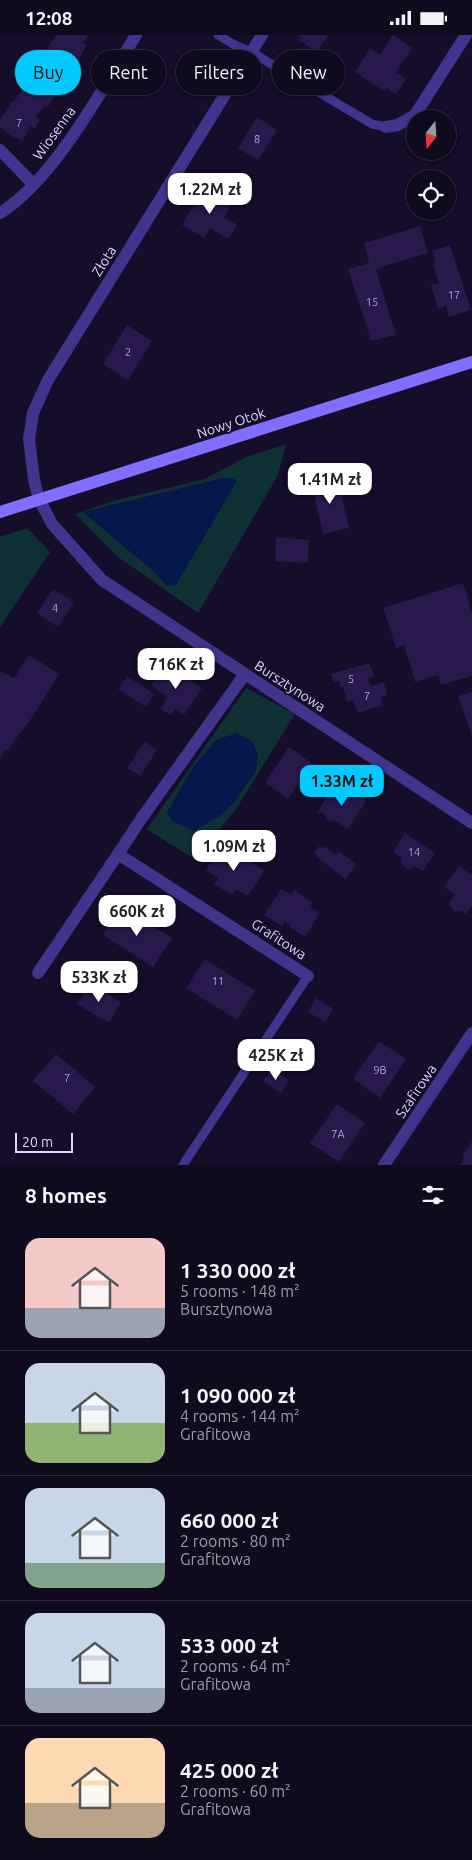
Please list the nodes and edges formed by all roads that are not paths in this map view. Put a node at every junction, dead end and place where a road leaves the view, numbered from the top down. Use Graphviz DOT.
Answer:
graph roads {
  1 [pos="136,35"];
  2 [pos="218,35"];
  3 [pos="262,35"];
  4 [pos="466,35"];
  5 [pos="246,50"];
  6 [pos="252,50"];
  7 [pos="262,59"];
  8 [pos="224,95"];
  9 [pos="386,127"];
  10 [pos="0,150"];
  11 [pos="33,184"];
  12 [pos="0,213"];
  13 [pos="472,362"];
  14 [pos="39,499"];
  15 [pos="0,512"];
  16 [pos="245,674"];
  17 [pos="472,823"];
  18 [pos="118,854"];
  19 [pos="38,973"];
  20 [pos="308,976"];
  21 [pos="472,1033"];
  22 [pos="183,1165"];
  23 [pos="384,1165"];
  1 -- 11 [label="street, Wiosenna"];
  2 -- 5 [label="lane"];
  3 -- 6 [label="street, Złota"];
  4 -- 9 [label="street"];
  7 -- 9 [label="lane"];
  8 -- 14 [label="street, Złota"];
  10 -- 11 [label="street"];
  11 -- 12 [label="street, Wiosenna"];
  13 -- 14 [label="main road, Nowy Otok"];
  14 -- 15 [label="main road, Nowy Otok"];
  14 -- 16 [label="street, Bursztynowa"];
  16 -- 17 [label="street, Bursztynowa"];
  16 -- 18 [label="street"];
  18 -- 19 [label="street"];
  18 -- 20 [label="street, Grafitowa"];
  20 -- 22 [label="lane, Grafitowa"];
  21 -- 23 [label="street, Szafirowa"];
}
